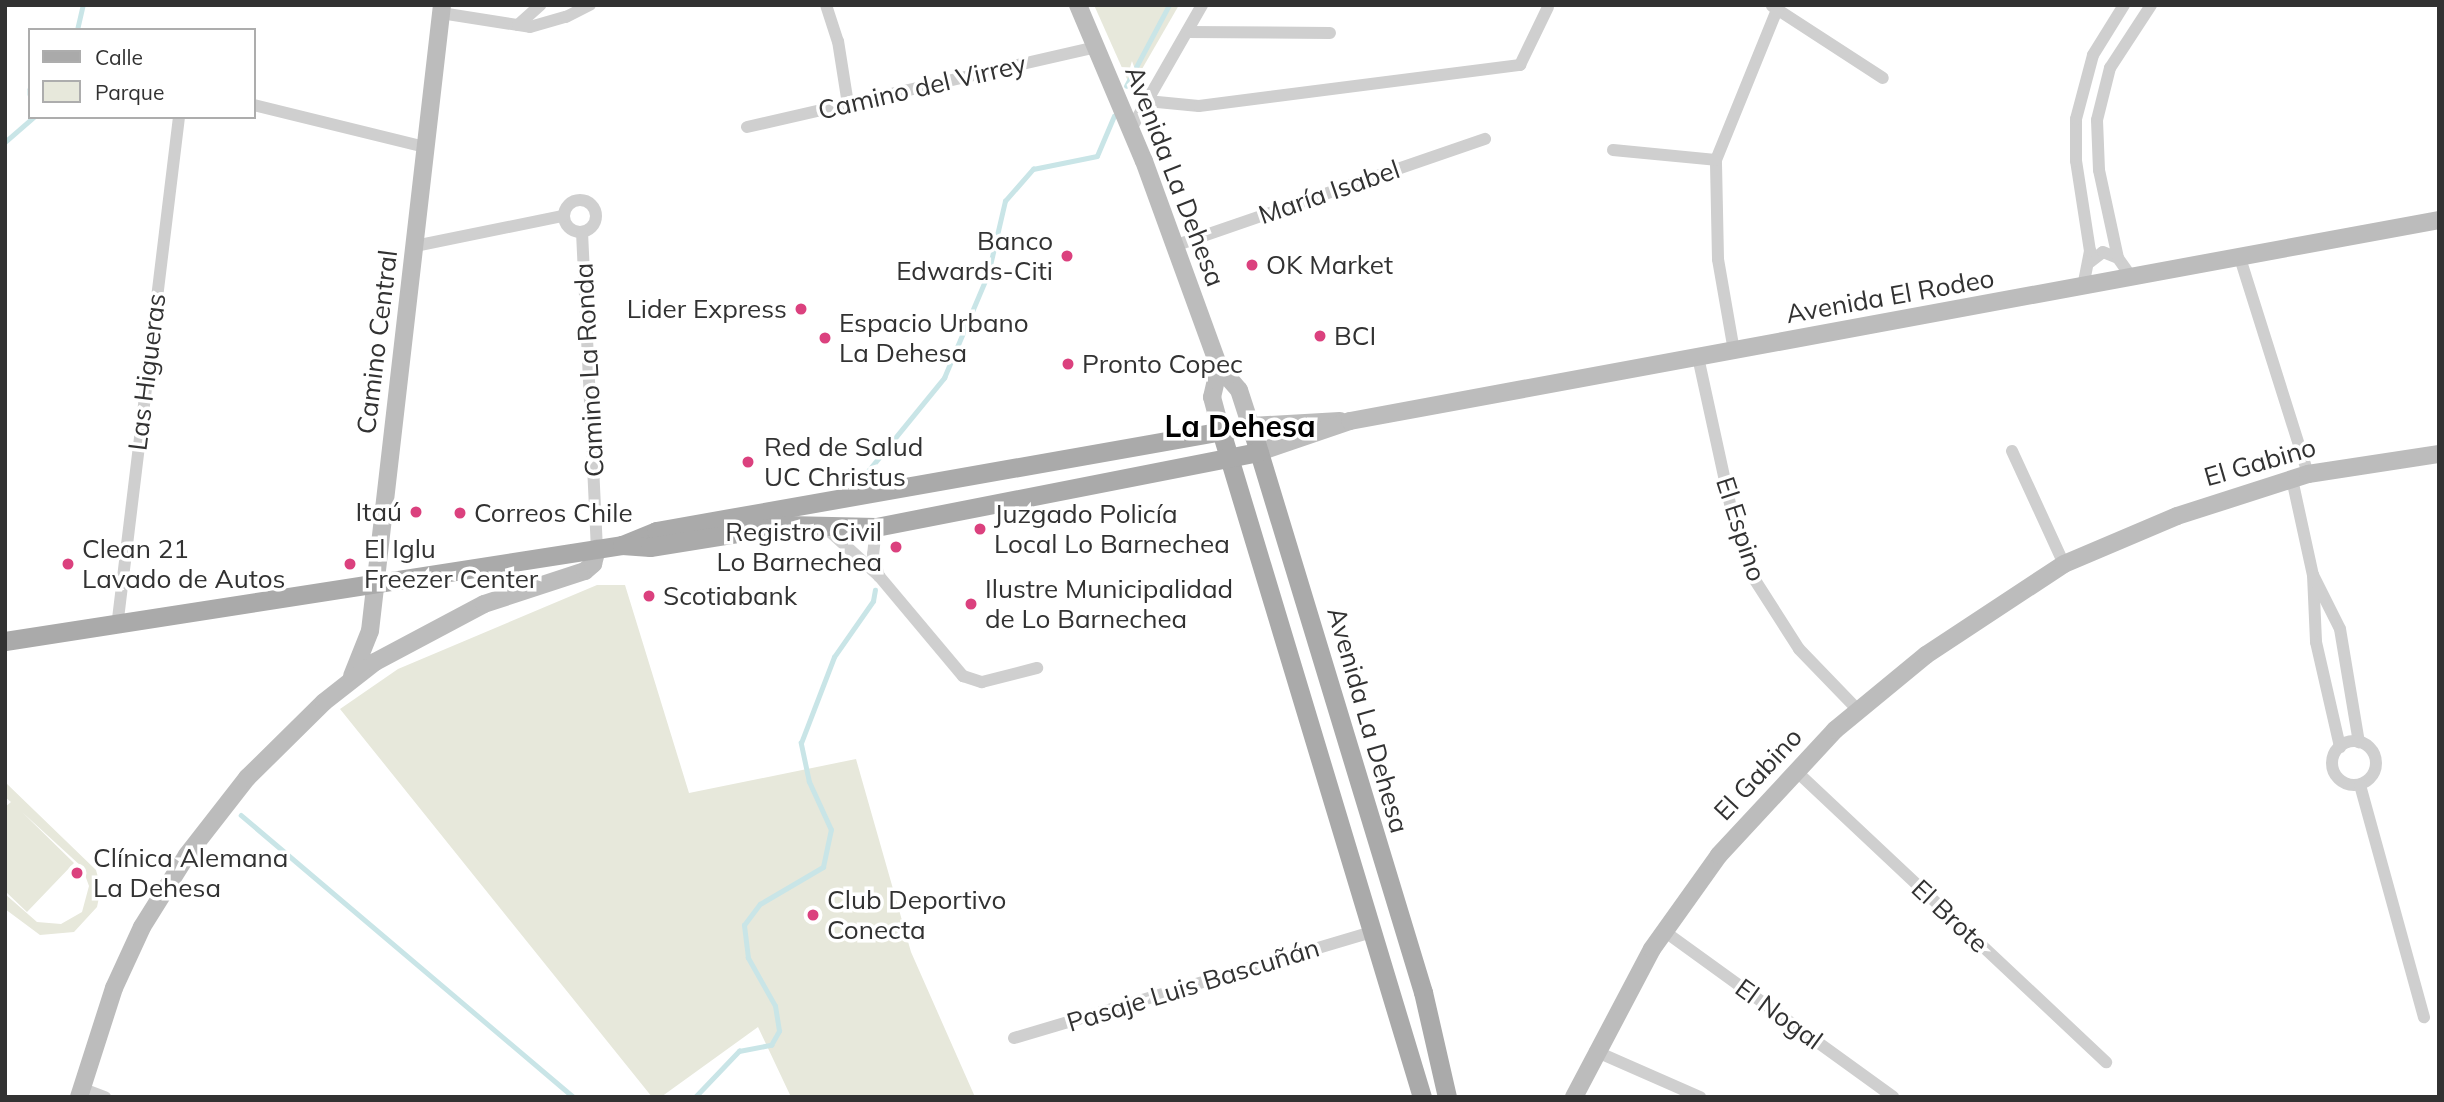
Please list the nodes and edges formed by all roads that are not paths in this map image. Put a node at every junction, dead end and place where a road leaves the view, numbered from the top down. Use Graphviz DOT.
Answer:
graph roads {
  1 [pos="540,5"];
  2 [pos="590,5"];
  3 [pos="826,5"];
  4 [pos="1078,5"];
  5 [pos="1202,5"];
  6 [pos="2123,5"];
  7 [pos="2151,5"];
  8 [pos="1548,7"];
  9 [pos="1775,7"];
  10 [pos="441,9"];
  11 [pos="518,25"];
  12 [pos="1187,32"];
  13 [pos="1331,33"];
  14 [pos="1097,47"];
  15 [pos="1883,78"];
  16 [pos="1147,101"];
  17 [pos="848,104"];
  18 [pos="256,105"];
  19 [pos="179,119"];
  20 [pos="747,127"];
  21 [pos="1131,128"];
  22 [pos="1485,139"];
  23 [pos="425,147"];
  24 [pos="1613,150"];
  25 [pos="1716,160"];
  26 [pos="563,216"];
  27 [pos="2439,220"];
  28 [pos="582,232"];
  29 [pos="415,246"];
  30 [pos="1174,246"];
  31 [pos="2118,258"];
  32 [pos="2240,258"];
  33 [pos="2090,262"];
  34 [pos="2132,278"];
  35 [pos="2083,287"];
  36 [pos="1734,351"];
  37 [pos="1698,357"];
  38 [pos="1219,368"];
  39 [pos="1350,421"];
  40 [pos="1251,426"];
  41 [pos="1221,431"];
  42 [pos="2012,451"];
  43 [pos="1259,452"];
  44 [pos="2439,454"];
  45 [pos="1082,456"];
  46 [pos="1229,458"];
  47 [pos="2300,476"];
  48 [pos="1079,487"];
  49 [pos="876,527"];
  50 [pos="826,528"];
  51 [pos="622,545"];
  52 [pos="597,550"];
  53 [pos="2064,564"];
  54 [pos="2314,575"];
  55 [pos="879,576"];
  56 [pos="376,583"];
  57 [pos="117,627"];
  58 [pos="370,631"];
  59 [pos="41,639"];
  60 [pos="5,641"];
  61 [pos="400,646"];
  62 [pos="5,654"];
  63 [pos="1037,668"];
  64 [pos="349,681"];
  65 [pos="1858,710"];
  66 [pos="2359,742"];
  67 [pos="2340,747"];
  68 [pos="1795,770"];
  69 [pos="2360,785"];
  70 [pos="1664,931"];
  71 [pos="1373,932"];
  72 [pos="2424,1017"];
  73 [pos="1014,1038"];
  74 [pos="1595,1051"];
  75 [pos="2106,1062"];
  76 [pos="80,1092"];
  77 [pos="105,1097"];
  78 [pos="1422,1097"];
  79 [pos="1447,1097"];
  80 [pos="1574,1097"];
  81 [pos="1700,1097"];
  82 [pos="1893,1097"];
  1 -- 11 [label="street"];
  2 -- 11 [label="street"];
  3 -- 17 [label="street"];
  4 -- 14 [label="main road, Avenida La Dehesa"];
  5 -- 12 [label="street"];
  6 -- 33 [label="street"];
  7 -- 31 [label="street"];
  8 -- 16 [label="street"];
  9 -- 15 [label="street"];
  9 -- 25 [label="street"];
  10 -- 11 [label="street"];
  10 -- 23 [label="main road, Camino Central"];
  12 -- 13 [label="street"];
  12 -- 16 [label="street"];
  14 -- 17 [label="street, Camino del Virrey"];
  14 -- 21 [label="main road, Avenida La Dehesa"];
  16 -- 21 [label="street"];
  17 -- 20 [label="street, Camino del Virrey"];
  18 -- 23 [label="street"];
  19 -- 57 [label="street, Las Higueras"];
  21 -- 30 [label="main road, Avenida La Dehesa"];
  22 -- 30 [label="street, María Isabel"];
  23 -- 29 [label="main road, Camino Central"];
  24 -- 25 [label="street"];
  25 -- 36 [label="street"];
  26 -- 28 [label="street, Camino La Ronda"];
  26 -- 28 [label="street, Camino La Ronda"];
  26 -- 29 [label="street, Camino La Ronda"];
  27 -- 32 [label="main road, Avenida El Rodeo"];
  28 -- 52 [label="street, Camino La Ronda"];
  29 -- 56 [label="main road, Camino Central"];
  30 -- 38 [label="main road, Avenida La Dehesa"];
  31 -- 33 [label="street"];
  31 -- 34 [label="street"];
  32 -- 34 [label="main road, Avenida El Rodeo"];
  32 -- 47 [label="street"];
  33 -- 35 [label="street"];
  34 -- 35 [label="main road, Avenida El Rodeo"];
  35 -- 36 [label="main road, Avenida El Rodeo"];
  36 -- 37 [label="main road, Avenida El Rodeo"];
  37 -- 39 [label="main road, Avenida El Rodeo"];
  37 -- 65 [label="street, El Espino"];
  38 -- 40 [label="main road, Avenida La Dehesa"];
  38 -- 41 [label="main road, Avenida La Dehesa"];
  39 -- 40 [label="main road, Avenida El Rodeo"];
  39 -- 43 [label="main road, Avenida El Rodeo"];
  40 -- 41 [label="main road, Avenida El Rodeo"];
  40 -- 43 [label="main road, Avenida La Dehesa"];
  41 -- 45 [label="main road, Avenida El Rodeo"];
  41 -- 46 [label="main road, Avenida La Dehesa"];
  42 -- 53 [label="street"];
  43 -- 46 [label="main road, Avenida El Rodeo"];
  43 -- 79 [label="main road, Avenida La Dehesa"];
  44 -- 47 [label="main road, El Gabino"];
  45 -- 48 [label="main road"];
  45 -- 51 [label="main road, Avenida El Rodeo"];
  46 -- 48 [label="main road, Avenida El Rodeo"];
  46 -- 71 [label="main road, Avenida La Dehesa"];
  47 -- 53 [label="main road, El Gabino"];
  47 -- 54 [label="street"];
  48 -- 49 [label="main road, Avenida El Rodeo"];
  49 -- 50 [label="main road, Avenida El Rodeo"];
  49 -- 55 [label="street"];
  50 -- 51 [label="main road, Avenida El Rodeo"];
  50 -- 55 [label="street"];
  51 -- 52 [label="main road, Avenida El Rodeo"];
  52 -- 56 [label="main road, Avenida El Rodeo"];
  52 -- 61 [label="main road"];
  53 -- 65 [label="main road, El Gabino"];
  54 -- 66 [label="street"];
  54 -- 67 [label="street"];
  55 -- 63 [label="street"];
  56 -- 57 [label="main road, Avenida El Rodeo"];
  56 -- 58 [label="main road, Camino Central"];
  57 -- 59 [label="main road, Avenida El Rodeo"];
  58 -- 61 [label="main road"];
  58 -- 64 [label="main road, Camino Central"];
  59 -- 60 [label="main road"];
  59 -- 62 [label="main road"];
  61 -- 64 [label="main road"];
  64 -- 76 [label="main road"];
  65 -- 68 [label="main road, El Gabino"];
  66 -- 67 [label="street"];
  66 -- 69 [label="street"];
  67 -- 69 [label="street"];
  68 -- 70 [label="main road, El Gabino"];
  68 -- 75 [label="street, El Brote"];
  69 -- 72 [label="street"];
  70 -- 74 [label="main road, El Gabino"];
  70 -- 82 [label="street, El Nogal"];
  71 -- 73 [label="street, Pasaje Luis Bascuñán"];
  71 -- 78 [label="main road, Avenida La Dehesa"];
  74 -- 80 [label="main road, El Gabino"];
  74 -- 81 [label="street"];
  76 -- 77 [label="street"];
}
